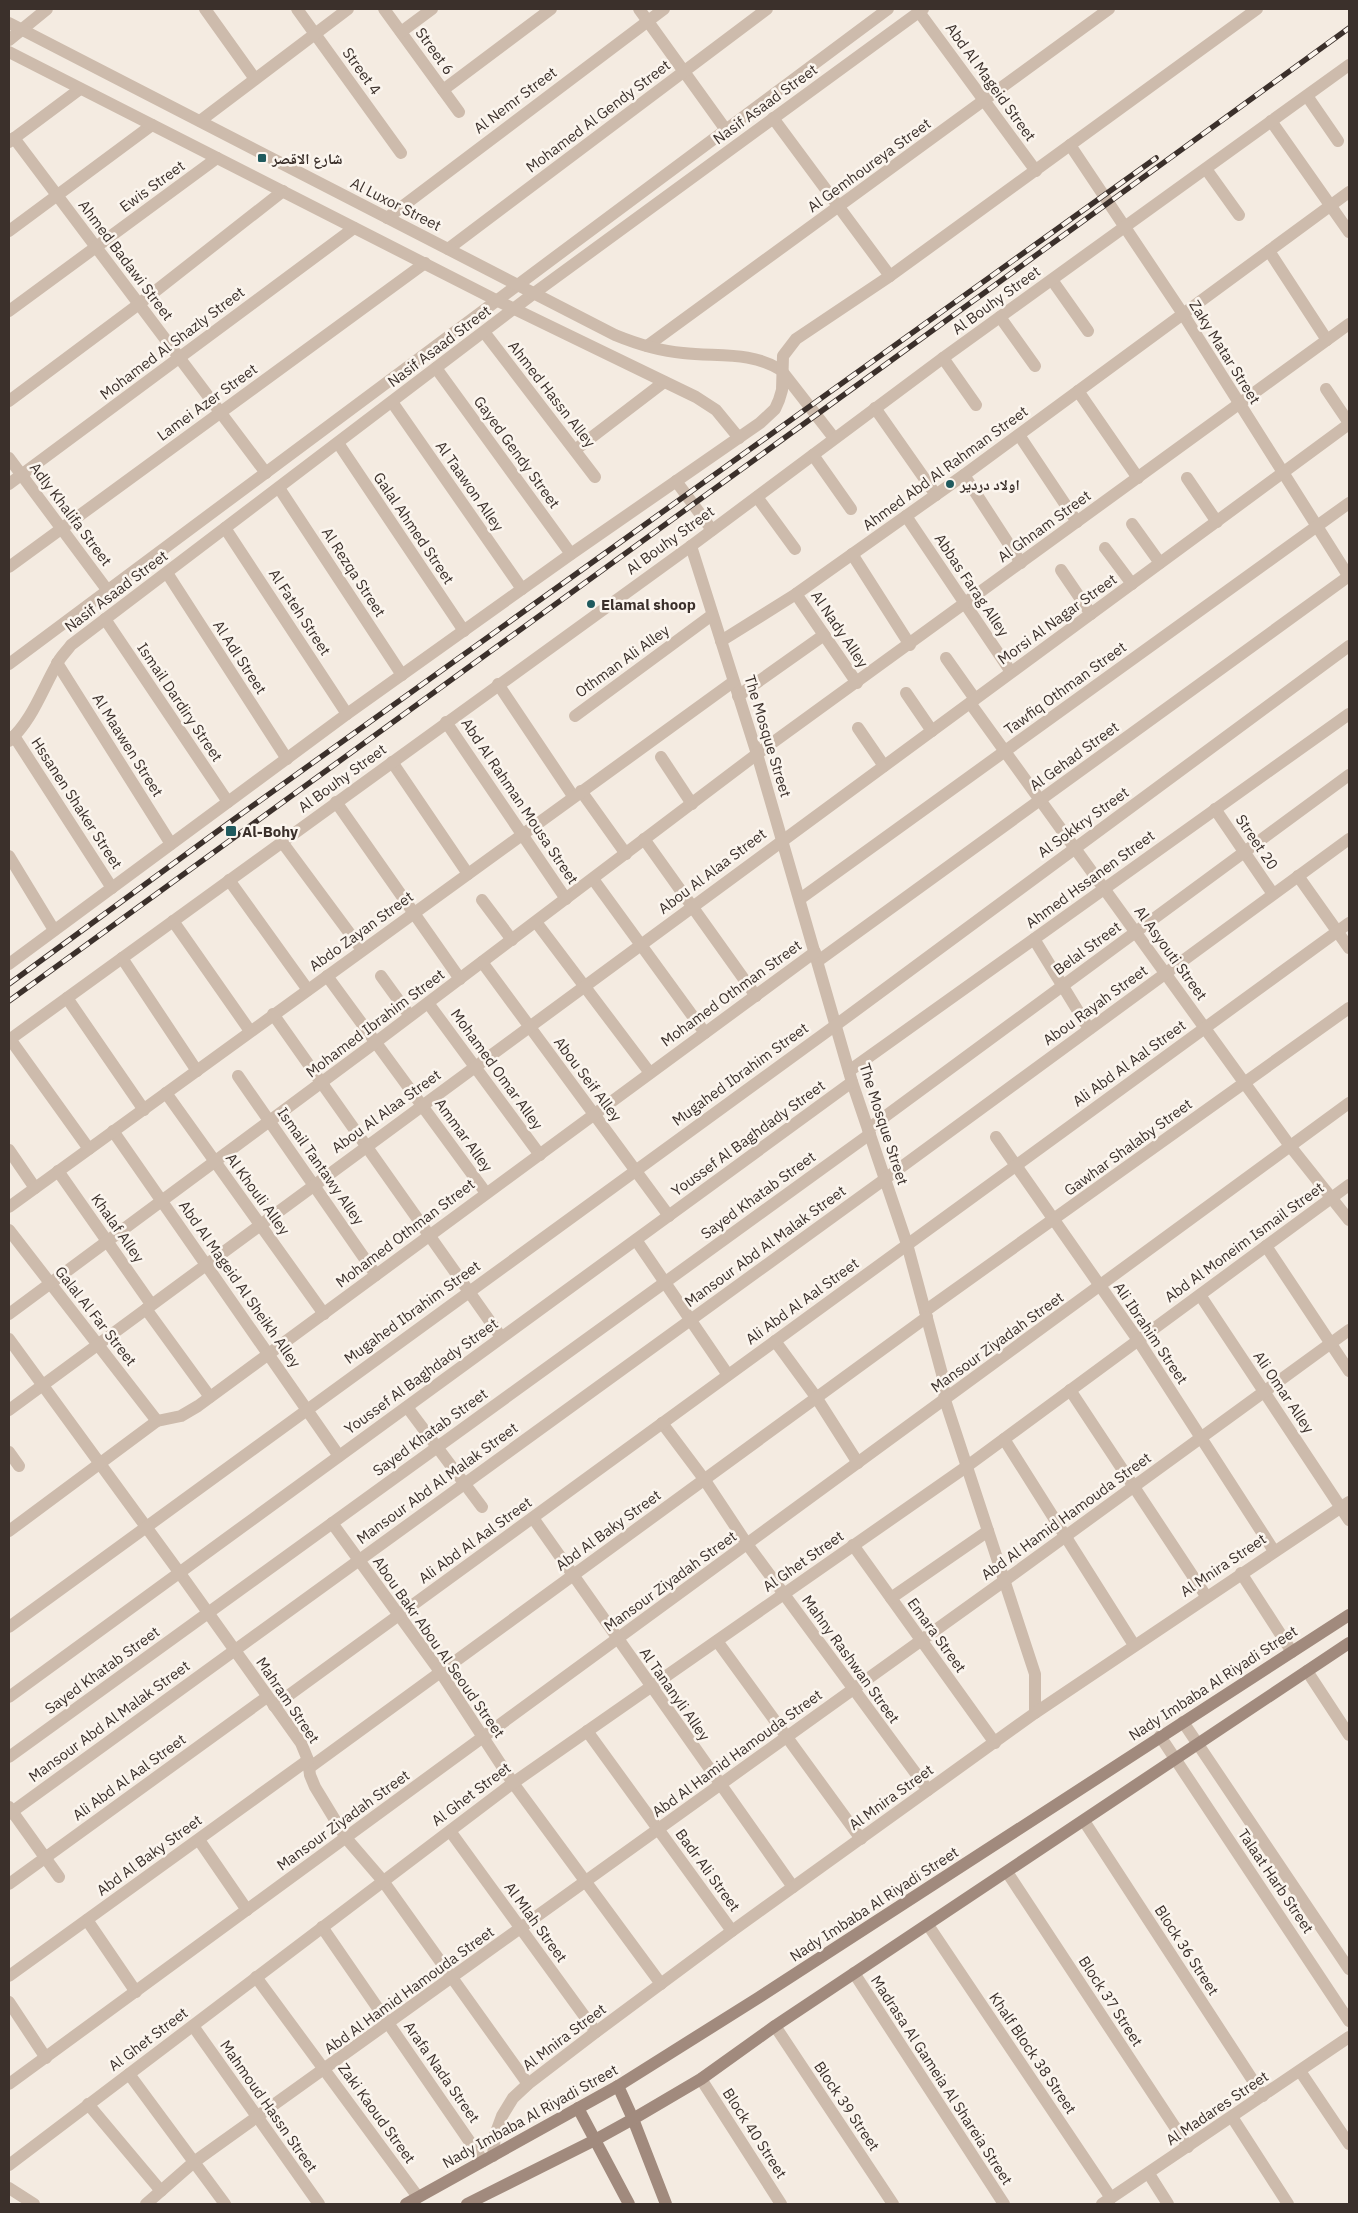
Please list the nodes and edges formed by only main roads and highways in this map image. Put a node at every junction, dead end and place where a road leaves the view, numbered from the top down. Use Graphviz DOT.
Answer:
graph roads {
  1 [pos="1349,1615"];
  2 [pos="1349,1642"];
  3 [pos="618,2086"];
  4 [pos="578,2108"];
  5 [pos="633,2119"];
  6 [pos="595,2140"];
  7 [pos="406,2204"];
  8 [pos="467,2204"];
  9 [pos="629,2204"];
  10 [pos="666,2204"];
  1 -- 3 [label="main road, Nady Imbaba Al Riyadi Street"];
  2 -- 5 [label="main road"];
  3 -- 4 [label="main road, Nady Imbaba Al Riyadi Street"];
  3 -- 5 [label="main road"];
  4 -- 6 [label="main road"];
  4 -- 7 [label="main road, Nady Imbaba Al Riyadi Street"];
  5 -- 6 [label="main road"];
  5 -- 10 [label="main road"];
  6 -- 8 [label="main road"];
  6 -- 9 [label="main road"];
}
